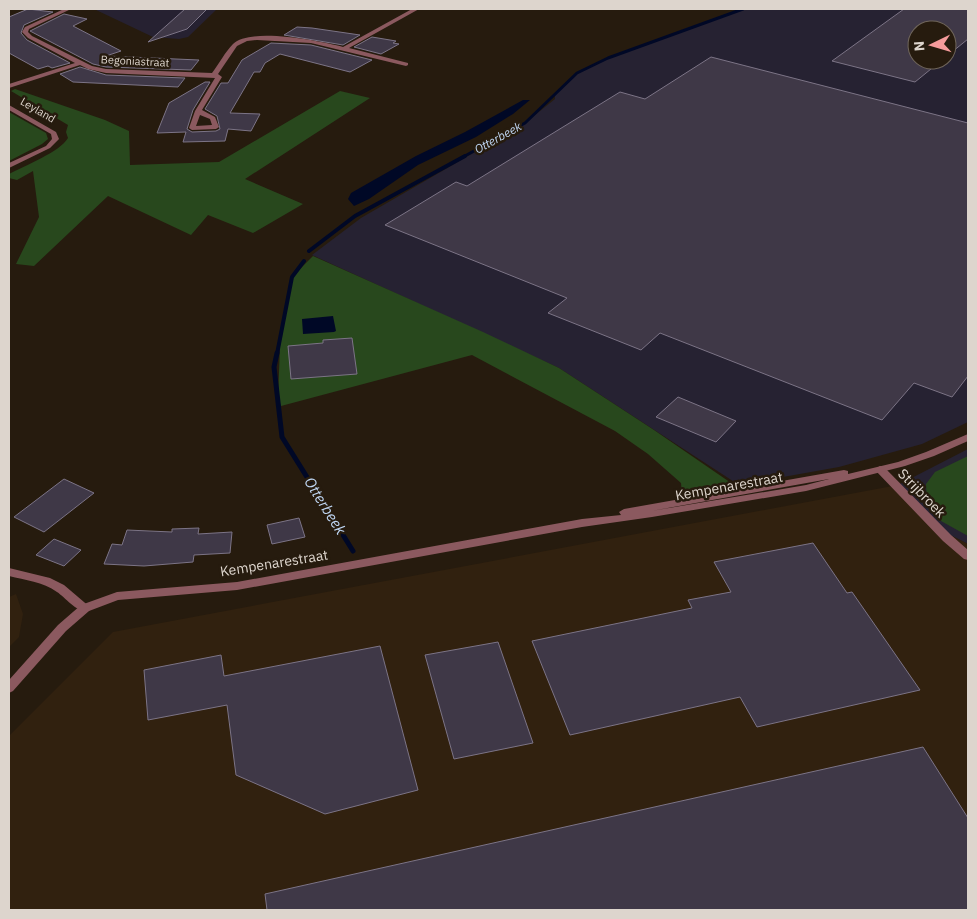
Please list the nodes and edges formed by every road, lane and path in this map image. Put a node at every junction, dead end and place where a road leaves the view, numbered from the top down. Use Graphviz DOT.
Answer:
graph roads {
  1 [pos="68,9"];
  2 [pos="416,9"];
  3 [pos="344,49"];
  4 [pos="81,63"];
  5 [pos="406,64"];
  6 [pos="214,75"];
  7 [pos="9,86"];
  8 [pos="9,107"];
  9 [pos="198,111"];
  10 [pos="9,166"];
  11 [pos="968,437"];
  12 [pos="880,469"];
  13 [pos="968,556"];
  14 [pos="9,572"];
  15 [pos="85,608"];
  16 [pos="9,688"];
  1 -- 4 [label="street, Begoniastraat"];
  2 -- 3 [label="street"];
  3 -- 5 [label="street"];
  3 -- 6 [label="street"];
  4 -- 6 [label="street, Begoniastraat"];
  4 -- 7 [label="street, Leyland"];
  6 -- 9 [label="street"];
  8 -- 10 [label="street, Leyland"];
  11 -- 12 [label="street, Kempenarestraat"];
  12 -- 13 [label="street, Strijbroek"];
  12 -- 15 [label="street, Kempenarestraat"];
  14 -- 15 [label="street"];
  15 -- 16 [label="street, Kempenarestraat"];
}
